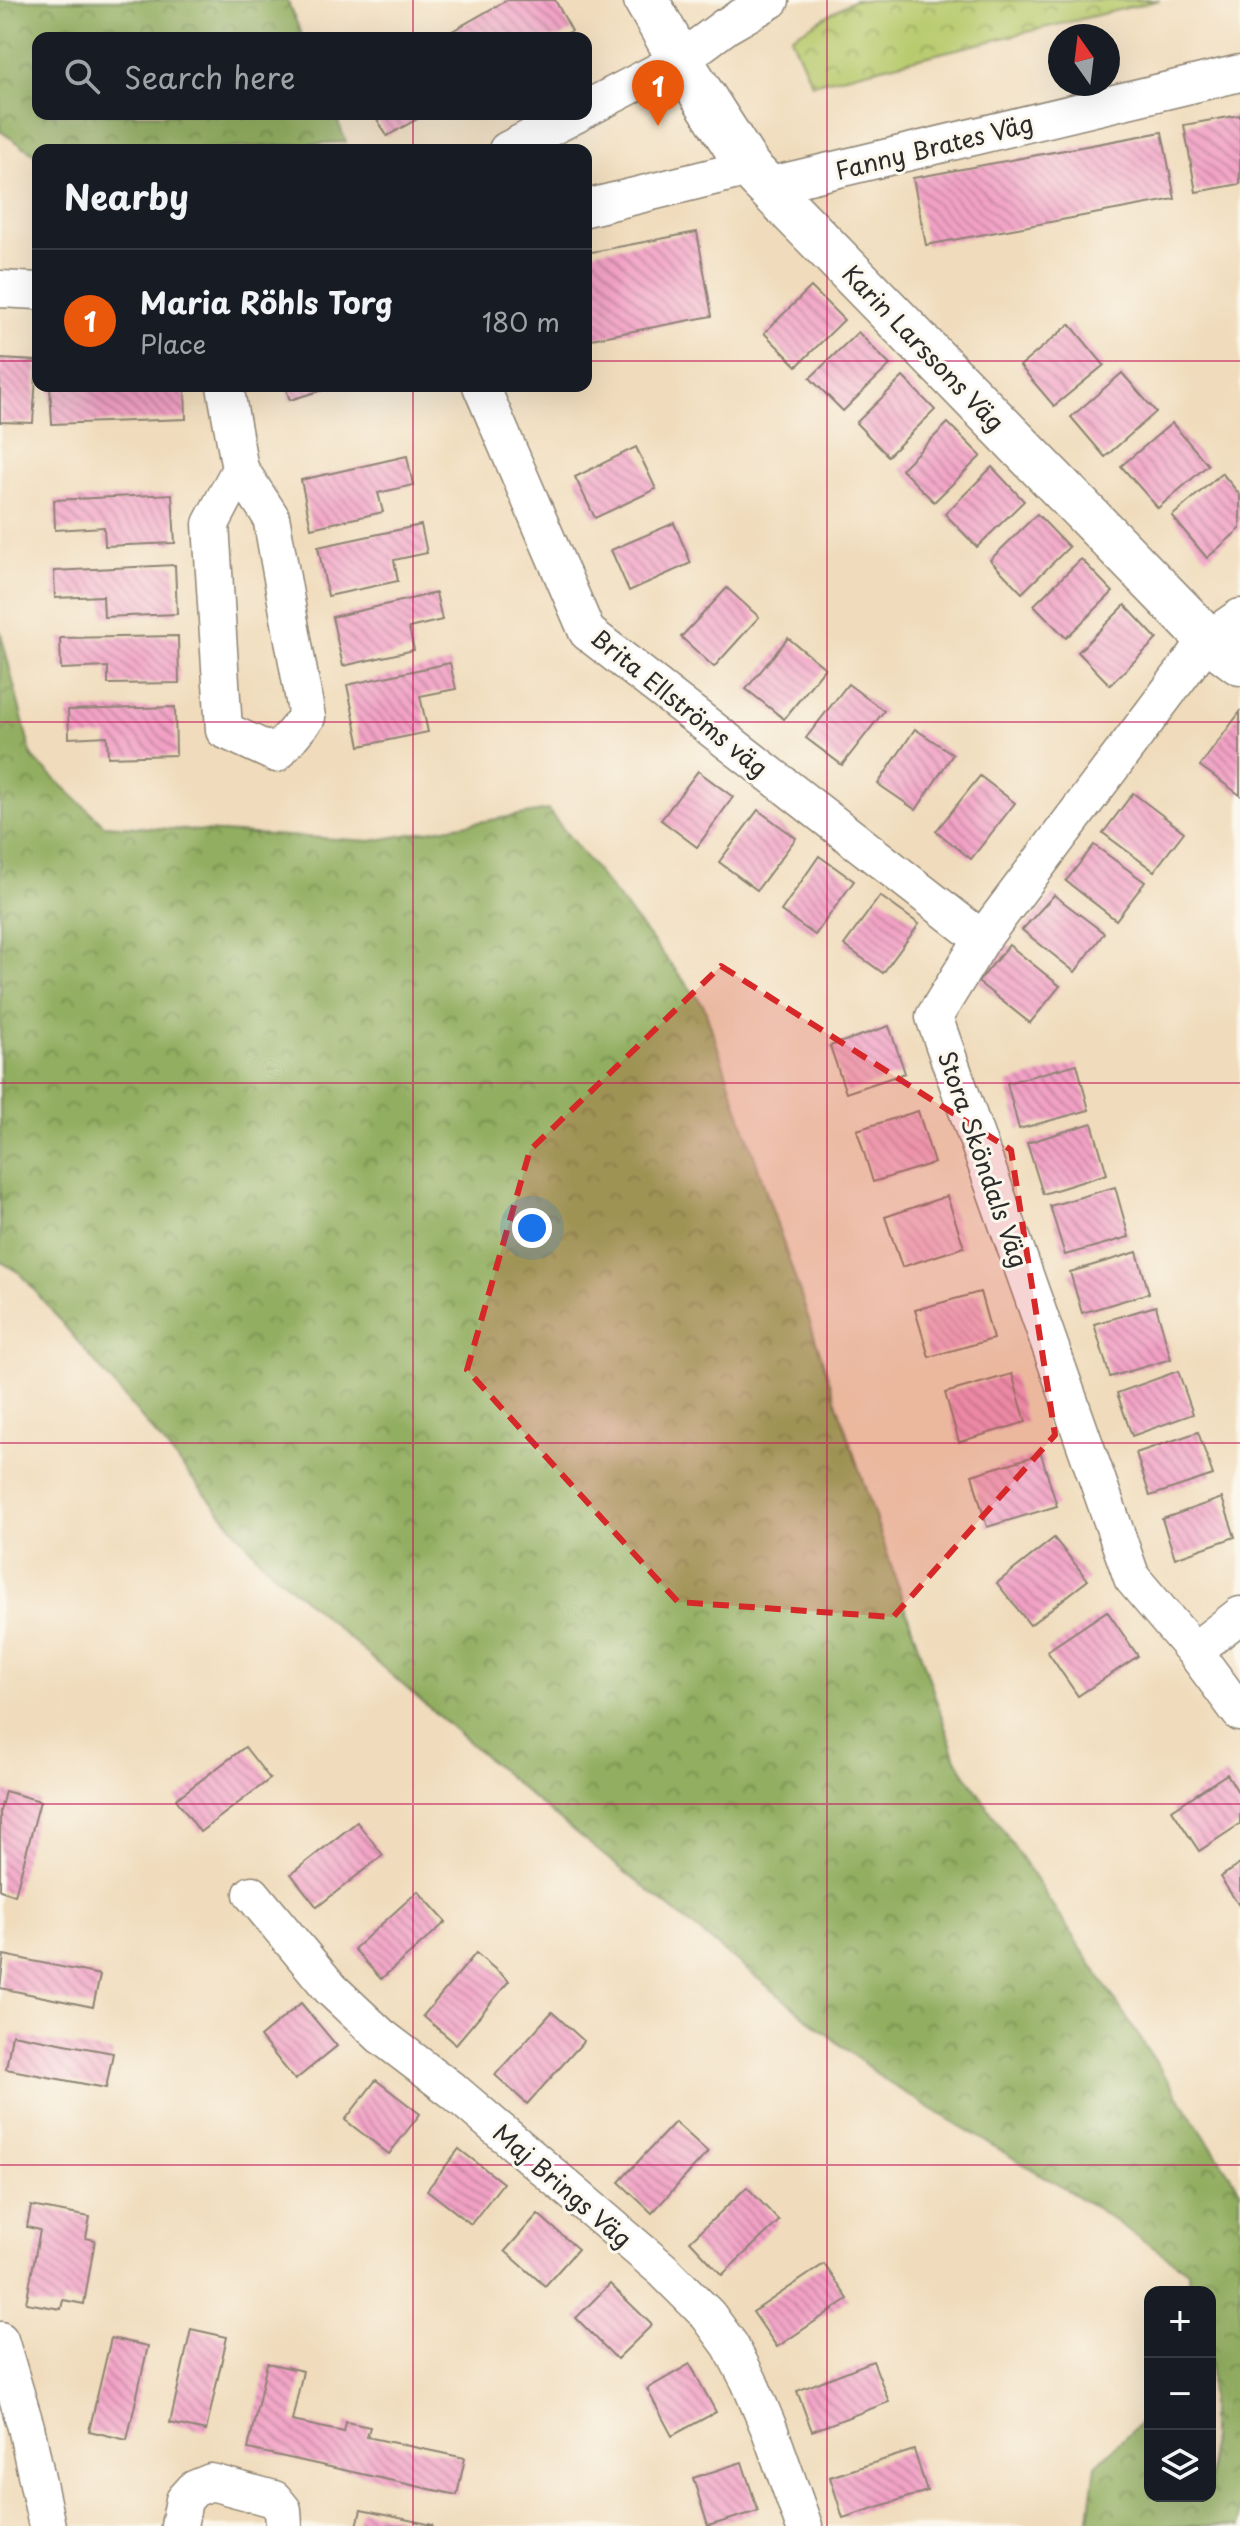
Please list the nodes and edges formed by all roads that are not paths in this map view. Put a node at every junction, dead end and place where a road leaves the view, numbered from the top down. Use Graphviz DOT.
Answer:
graph roads {
  1 [pos="646,0"];
  2 [pos="771,0"];
  3 [pos="680,60"];
  4 [pos="1240,73"];
  5 [pos="592,106"];
  6 [pos="565,120"];
  7 [pos="519,144"];
  8 [pos="758,177"];
  9 [pos="592,207"];
  10 [pos="0,289"];
  11 [pos="32,291"];
  12 [pos="226,392"];
  13 [pos="484,392"];
  14 [pos="240,469"];
  15 [pos="1229,640"];
  16 [pos="982,939"];
  17 [pos="1240,1615"];
  18 [pos="1194,1651"];
  19 [pos="1240,1713"];
  20 [pos="252,1894"];
  21 [pos="0,2340"];
  22 [pos="47,2526"];
  23 [pos="179,2526"];
  24 [pos="284,2526"];
  25 [pos="804,2526"];
  1 -- 3 [label="street, Karin Larssons Väg"];
  2 -- 3 [label="street"];
  3 -- 5 [label="street"];
  3 -- 8 [label="street, Karin Larssons Väg"];
  4 -- 8 [label="street, Fanny Brates Väg"];
  6 -- 7 [label="street"];
  8 -- 9 [label="street, Fanny Brates Väg"];
  8 -- 15 [label="street, Karin Larssons Väg"];
  10 -- 11 [label="street"];
  12 -- 14 [label="street"];
  13 -- 16 [label="street, Brita Ellströms väg"];
  14 -- 14 [label="street"];
  15 -- 16 [label="street, Stora Sköndals Väg"];
  16 -- 18 [label="street, Stora Sköndals Väg"];
  17 -- 18 [label="street"];
  18 -- 19 [label="street, Stora Sköndals Väg"];
  20 -- 25 [label="street, Maj Brings Väg"];
  21 -- 22 [label="street"];
  23 -- 24 [label="street"];
}
